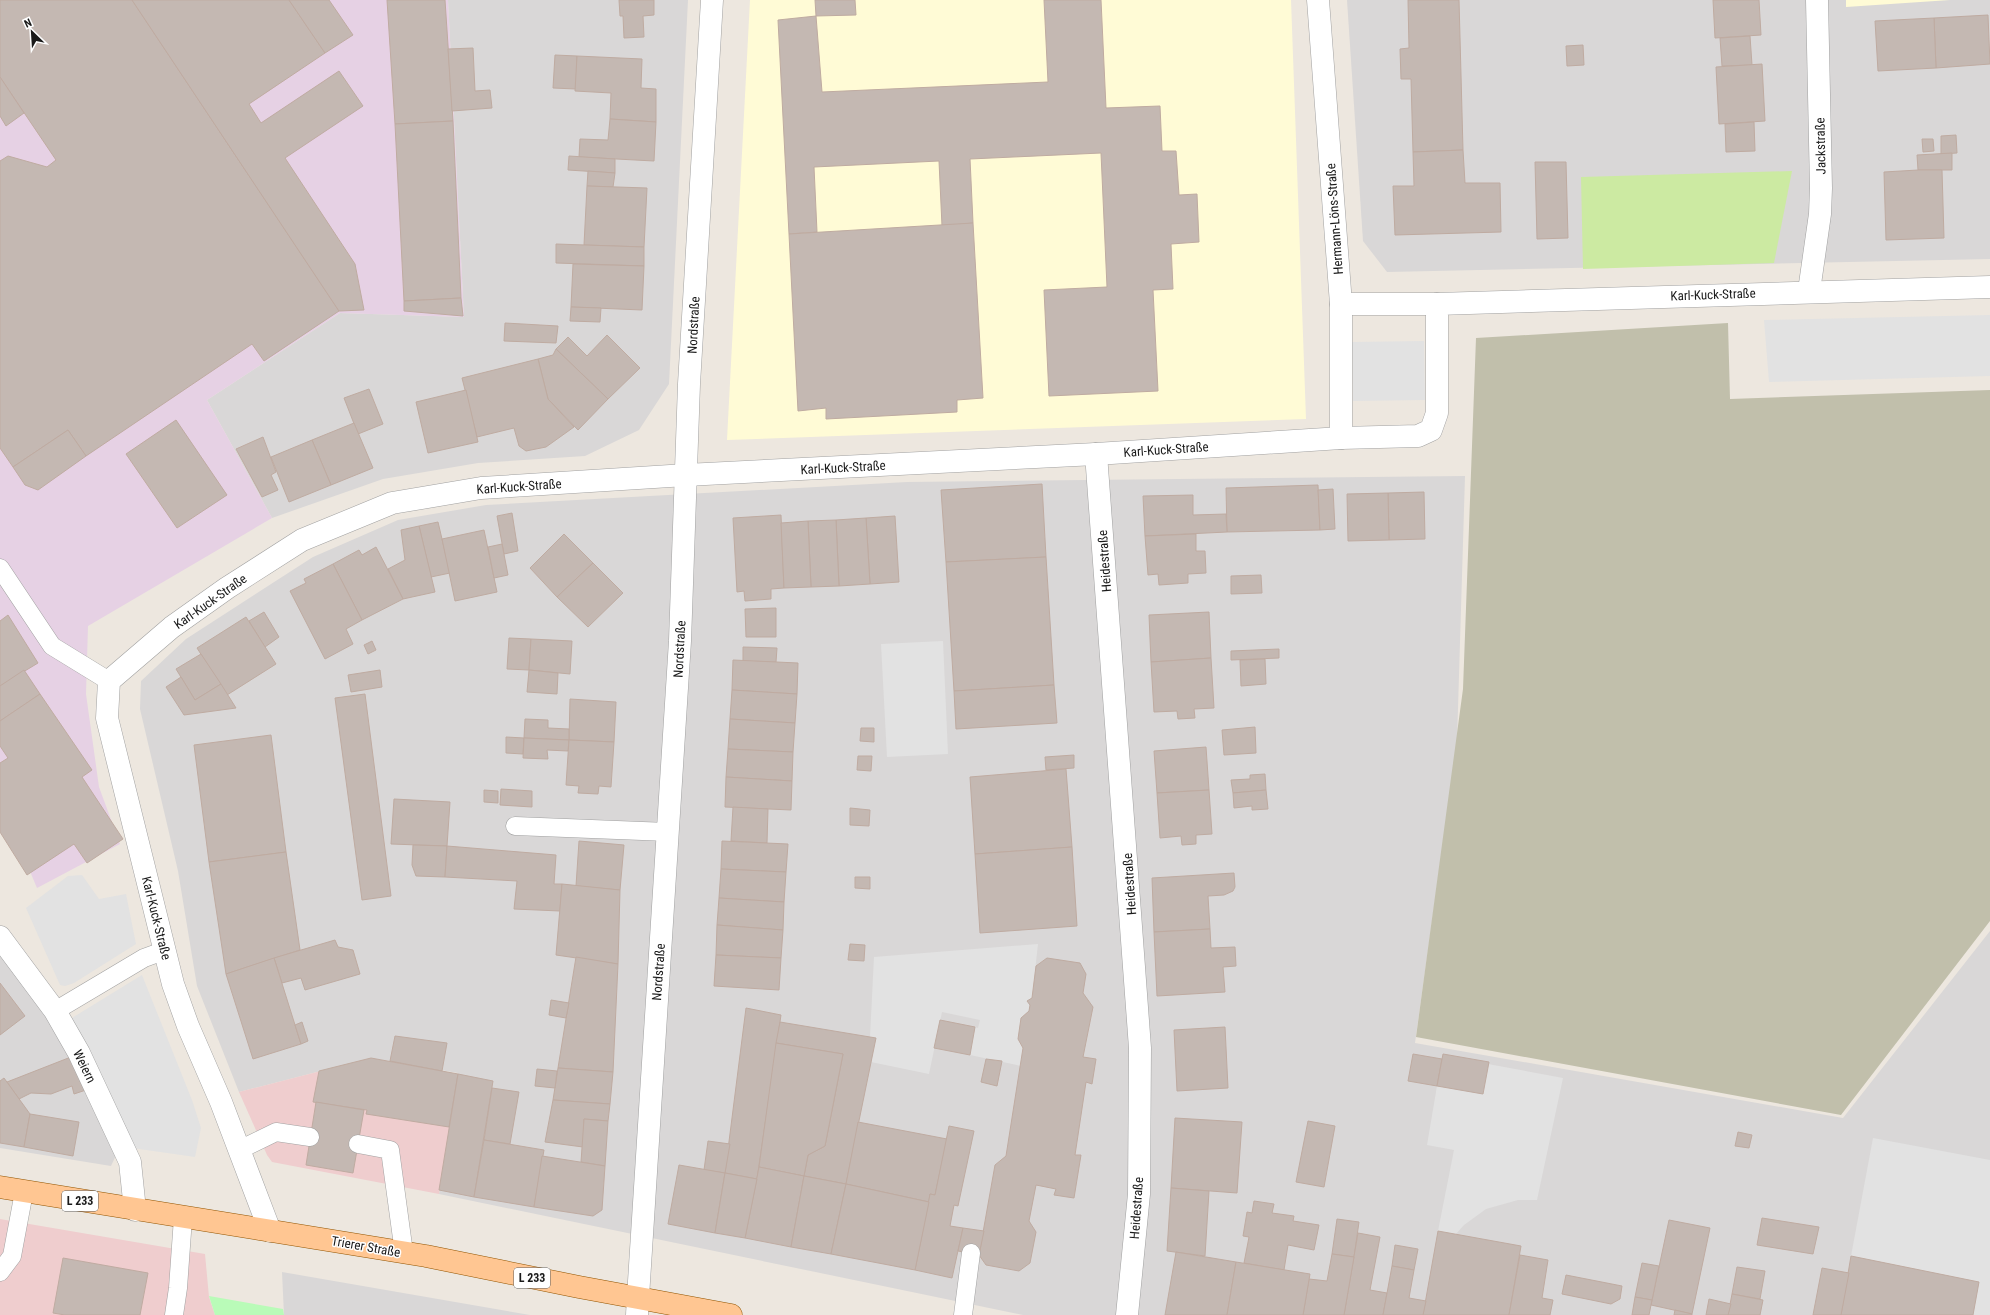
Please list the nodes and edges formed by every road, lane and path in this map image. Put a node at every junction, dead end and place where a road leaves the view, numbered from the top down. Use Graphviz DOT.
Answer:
graph roads {
  1 [pos="712,0"];
  2 [pos="1318,0"];
  3 [pos="1817,0"];
  4 [pos="1990,286"];
  5 [pos="1809,291"];
  6 [pos="1341,304"];
  7 [pos="1437,304"];
  8 [pos="1341,438"];
  9 [pos="1096,454"];
  10 [pos="686,475"];
  11 [pos="0,568"];
  12 [pos="110,681"];
  13 [pos="515,826"];
  14 [pos="668,832"];
  15 [pos="0,937"];
  16 [pos="166,950"];
  17 [pos="55,1011"];
  18 [pos="310,1137"];
  19 [pos="358,1144"];
  20 [pos="239,1150"];
  21 [pos="0,1187"];
  22 [pos="24,1192"];
  23 [pos="135,1210"];
  24 [pos="183,1218"];
  25 [pos="270,1231"];
  26 [pos="404,1253"];
  27 [pos="970,1253"];
  28 [pos="0,1272"];
  29 [pos="638,1306"];
  30 [pos="174,1315"];
  31 [pos="731,1315"];
  32 [pos="963,1315"];
  33 [pos="1127,1315"];
  1 -- 10 [label="street, Nordstraße"];
  2 -- 6 [label="street, Hermann-Löns-Straße"];
  3 -- 5 [label="street, Jackstraße"];
  4 -- 5 [label="street, Karl-Kuck-Straße"];
  5 -- 7 [label="street, Karl-Kuck-Straße"];
  6 -- 7 [label="street, Karl-Kuck-Straße"];
  6 -- 8 [label="street, Hermann-Löns-Straße"];
  7 -- 8 [label="street, Karl-Kuck-Straße"];
  8 -- 9 [label="street, Karl-Kuck-Straße"];
  9 -- 10 [label="street, Karl-Kuck-Straße"];
  9 -- 33 [label="street, Heidestraße"];
  10 -- 12 [label="street, Karl-Kuck-Straße"];
  10 -- 14 [label="street, Nordstraße"];
  11 -- 12 [label="lane"];
  12 -- 16 [label="street, Karl-Kuck-Straße"];
  13 -- 14 [label="lane"];
  14 -- 29 [label="street, Nordstraße"];
  15 -- 17 [label="street, Weiern"];
  16 -- 17 [label="lane"];
  16 -- 20 [label="street, Karl-Kuck-Straße"];
  17 -- 23 [label="street, Weiern"];
  18 -- 20 [label="lane"];
  19 -- 26 [label="lane"];
  20 -- 25 [label="street, Karl-Kuck-Straße"];
  21 -- 22 [label="main road, Trierer Straße / L 233"];
  22 -- 23 [label="main road, Trierer Straße / L 233"];
  22 -- 28 [label="lane"];
  23 -- 24 [label="main road, Trierer Straße / L 233"];
  24 -- 25 [label="main road, Trierer Straße / L 233"];
  24 -- 30 [label="lane"];
  25 -- 26 [label="main road, Trierer Straße / L 233"];
  26 -- 29 [label="main road, Trierer Straße / L 233"];
  27 -- 32 [label="lane"];
  29 -- 31 [label="main road, Trierer Straße / L 233"];
}
